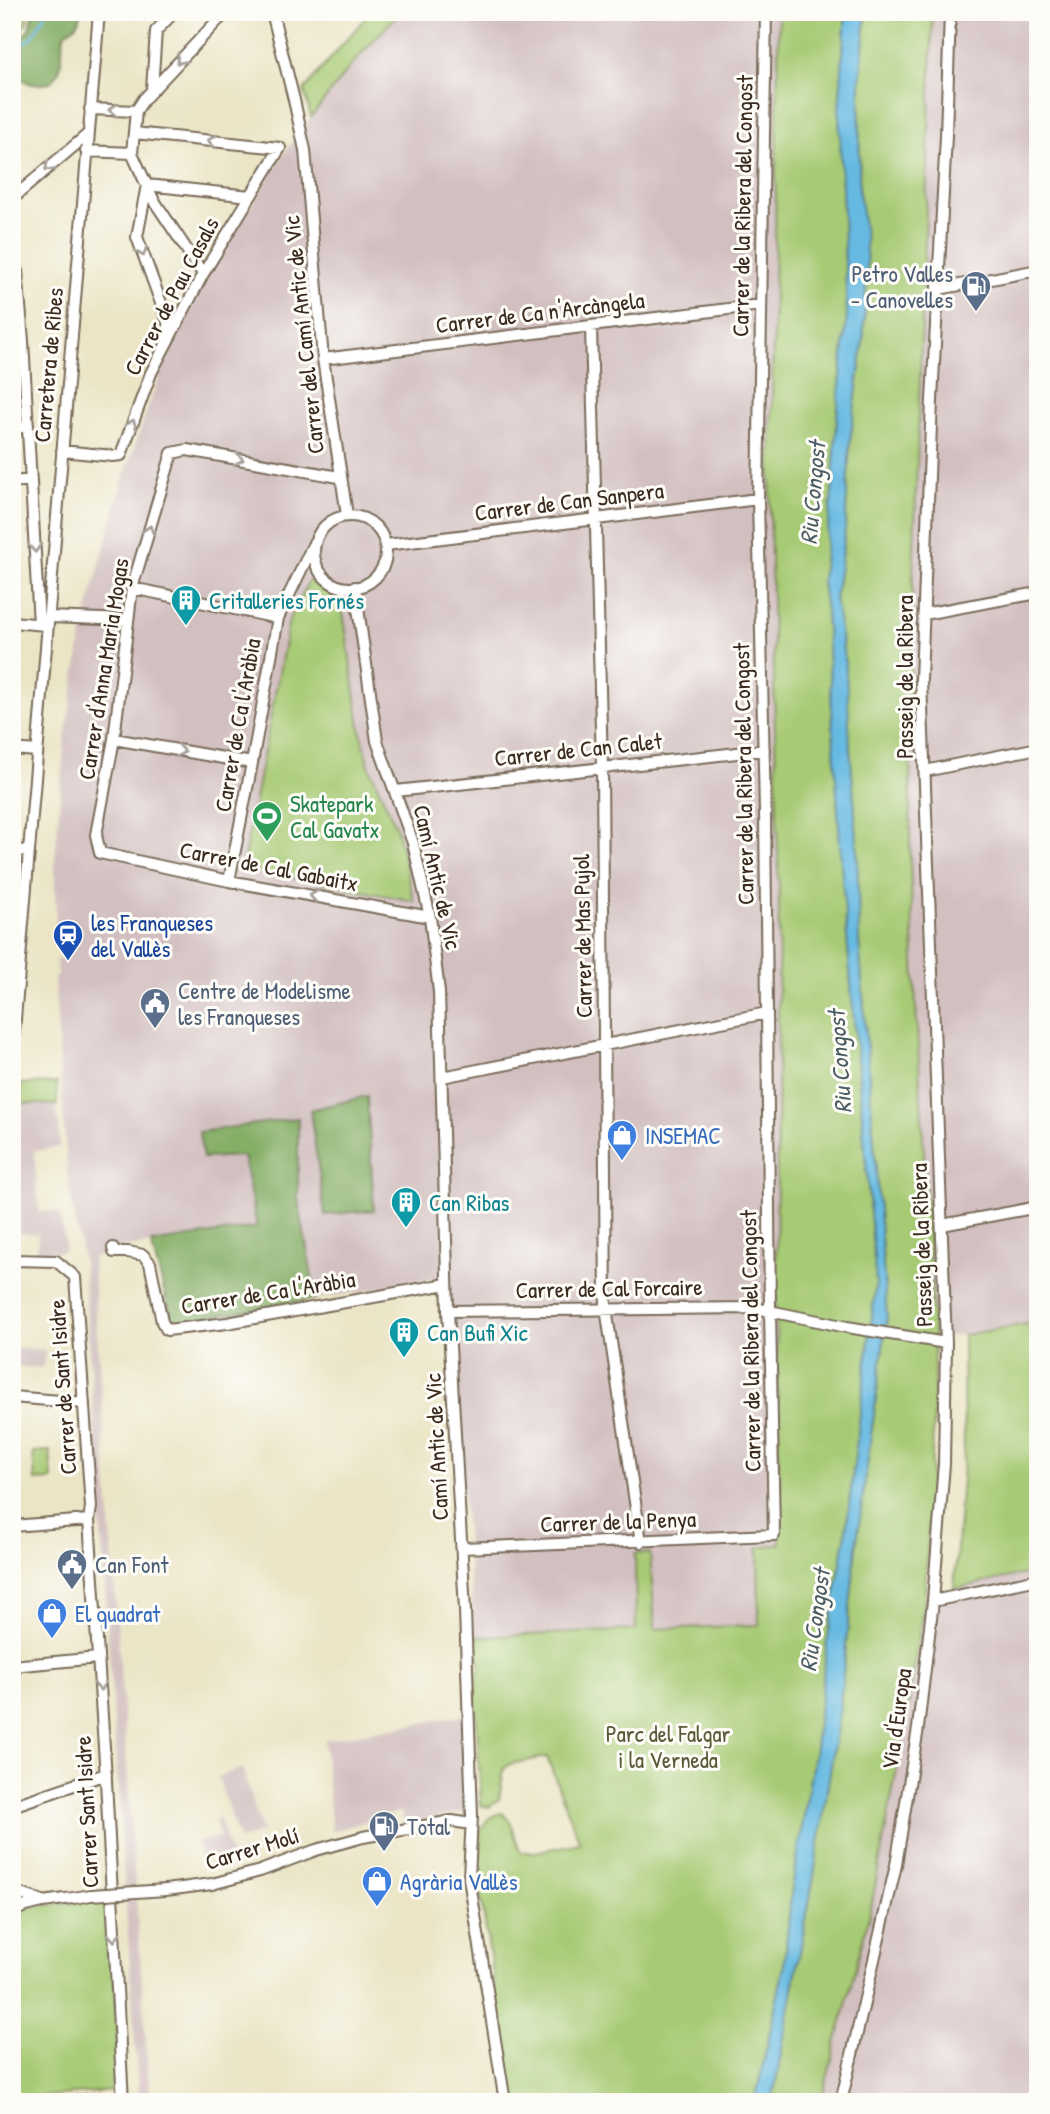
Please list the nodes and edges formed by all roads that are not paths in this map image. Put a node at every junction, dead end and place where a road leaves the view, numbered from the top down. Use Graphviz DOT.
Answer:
graph roads {
  1 [pos="99,12"];
  2 [pos="174,12"];
  3 [pos="229,12"];
  4 [pos="272,12"];
  5 [pos="766,12"];
  6 [pos="950,12"];
  7 [pos="152,89"];
  8 [pos="90,109"];
  9 [pos="136,111"];
  10 [pos="134,133"];
  11 [pos="87,135"];
  12 [pos="86,151"];
  13 [pos="132,153"];
  14 [pos="147,185"];
  15 [pos="250,196"];
  16 [pos="12,200"];
  17 [pos="12,210"];
  18 [pos="1038,270"];
  19 [pos="203,274"];
  20 [pos="939,289"];
  21 [pos="761,305"];
  22 [pos="591,327"];
  23 [pos="167,342"];
  24 [pos="323,359"];
  25 [pos="27,425"];
  26 [pos="12,430"];
  27 [pos="62,451"];
  28 [pos="339,477"];
  29 [pos="31,480"];
  30 [pos="12,482"];
  31 [pos="758,499"];
  32 [pos="346,515"];
  33 [pos="596,518"];
  34 [pos="315,541"];
  35 [pos="386,545"];
  36 [pos="319,570"];
  37 [pos="296,580"];
  38 [pos="355,587"];
  39 [pos="132,588"];
  40 [pos="1038,593"];
  41 [pos="924,614"];
  42 [pos="278,618"];
  43 [pos="128,620"];
  44 [pos="12,622"];
  45 [pos="45,622"];
  46 [pos="114,739"];
  47 [pos="1038,748"];
  48 [pos="12,749"];
  49 [pos="764,750"];
  50 [pos="37,751"];
  51 [pos="252,763"];
  52 [pos="602,768"];
  53 [pos="925,771"];
  54 [pos="396,791"];
  55 [pos="12,850"];
  56 [pos="29,851"];
  57 [pos="100,853"];
  58 [pos="229,881"];
  59 [pos="430,917"];
  60 [pos="15,995"];
  61 [pos="767,1013"];
  62 [pos="604,1045"];
  63 [pos="12,1055"];
  64 [pos="442,1077"];
  65 [pos="1038,1207"];
  66 [pos="942,1225"];
  67 [pos="113,1248"];
  68 [pos="12,1260"];
  69 [pos="447,1284"];
  70 [pos="606,1308"];
  71 [pos="448,1311"];
  72 [pos="775,1311"];
  73 [pos="946,1343"];
  74 [pos="12,1397"];
  75 [pos="84,1403"];
  76 [pos="89,1520"];
  77 [pos="12,1526"];
  78 [pos="774,1535"];
  79 [pos="641,1542"];
  80 [pos="463,1548"];
  81 [pos="1038,1579"];
  82 [pos="933,1601"];
  83 [pos="98,1658"];
  84 [pos="12,1666"];
  85 [pos="106,1774"];
  86 [pos="12,1806"];
  87 [pos="471,1824"];
  88 [pos="12,1891"];
  89 [pos="42,1901"];
  90 [pos="12,1911"];
  91 [pos="123,2099"];
  92 [pos="842,2099"];
  93 [pos="61,2102"];
  94 [pos="505,2102"];
  1 -- 8 [label="street, Carretera de Ribes"];
  2 -- 7 [label="street"];
  3 -- 7 [label="street, one-way"];
  4 -- 24 [label="street, Carrer del Camí Antic de Vic"];
  5 -- 21 [label="street, Carrer de la Ribera del Congost"];
  6 -- 20 [label="street, Passeig de la Ribera"];
  7 -- 9 [label="street"];
  9 -- 8 [label="street, one-way"];
  8 -- 11 [label="street, Carretera de Ribes"];
  9 -- 10 [label="street"];
  10 -- 13 [label="street"];
  15 -- 10 [label="street, Carrer de Pau Casals, one-way"];
  11 -- 12 [label="street, Carretera de Ribes"];
  11 -- 16 [label="street, one-way"];
  12 -- 13 [label="street"];
  12 -- 27 [label="street, Carretera de Ribes"];
  13 -- 14 [label="street"];
  14 -- 15 [label="street"];
  14 -- 19 [label="street"];
  14 -- 23 [label="street, one-way"];
  15 -- 19 [label="street, Carrer de Pau Casals"];
  17 -- 25 [label="street"];
  18 -- 20 [label="street"];
  19 -- 23 [label="street, Carrer de Pau Casals"];
  20 -- 41 [label="street, Passeig de la Ribera"];
  21 -- 22 [label="street, Carrer de Ca n'Arcàngela"];
  21 -- 31 [label="street, Carrer de la Ribera del Congost"];
  22 -- 24 [label="street, Carrer de Ca n'Arcàngela"];
  22 -- 33 [label="street, Carrer de Mas Pujol"];
  27 -- 23 [label="street, Carrer de Pau Casals, one-way"];
  24 -- 28 [label="street, Carrer del Camí Antic de Vic"];
  25 -- 26 [label="street"];
  25 -- 29 [label="street"];
  27 -- 45 [label="street, Carretera de Ribes"];
  28 -- 32 [label="street, Carrer del Camí Antic de Vic"];
  39 -- 28 [label="street, Carrer d'Anna Maria Mogas, one-way"];
  29 -- 30 [label="street"];
  29 -- 45 [label="street, one-way"];
  31 -- 33 [label="street, Carrer de Can Sanpera"];
  31 -- 49 [label="street, Carrer de la Ribera del Congost"];
  32 -- 34 [label="street"];
  32 -- 35 [label="street"];
  33 -- 35 [label="street, Carrer de Can Sanpera"];
  33 -- 52 [label="street, Carrer de Mas Pujol"];
  34 -- 36 [label="street"];
  34 -- 37 [label="street, Carrer de Ca l'Aràbia"];
  35 -- 38 [label="street"];
  36 -- 37 [label="street"];
  36 -- 38 [label="street"];
  37 -- 42 [label="street, Carrer de Ca l'Aràbia"];
  38 -- 54 [label="street, Camí Antic de Vic"];
  39 -- 42 [label="street"];
  39 -- 43 [label="street, Carrer d'Anna Maria Mogas"];
  40 -- 41 [label="street"];
  41 -- 53 [label="street, Passeig de la Ribera"];
  42 -- 51 [label="street, Carrer de Ca l'Aràbia"];
  43 -- 45 [label="street"];
  43 -- 46 [label="street, Carrer d'Anna Maria Mogas"];
  44 -- 45 [label="street"];
  45 -- 50 [label="street, Carretera de Ribes"];
  46 -- 51 [label="street, one-way"];
  46 -- 57 [label="street, Carrer d'Anna Maria Mogas"];
  47 -- 53 [label="street"];
  48 -- 50 [label="street"];
  49 -- 52 [label="street, Carrer de Can Calet"];
  49 -- 61 [label="street, Carrer de la Ribera del Congost"];
  50 -- 56 [label="street, Carretera de Ribes"];
  51 -- 58 [label="street, Carrer de Ca l'Aràbia"];
  52 -- 54 [label="street, Carrer de Can Calet"];
  52 -- 62 [label="street, Carrer de Mas Pujol"];
  53 -- 66 [label="street, Passeig de la Ribera"];
  54 -- 59 [label="street, Camí Antic de Vic"];
  55 -- 56 [label="street"];
  56 -- 60 [label="street, Carretera de Ribes"];
  57 -- 58 [label="street, Carrer de Cal Gabaitx"];
  59 -- 58 [label="street, Carrer de Cal Gabaitx, one-way"];
  59 -- 64 [label="street, Camí Antic de Vic"];
  60 -- 63 [label="street, Carretera de Ribes"];
  61 -- 62 [label="street"];
  61 -- 72 [label="street, Carrer de la Ribera del Congost"];
  62 -- 64 [label="street"];
  62 -- 70 [label="street, Carrer de Mas Pujol"];
  64 -- 69 [label="street, Camí Antic de Vic"];
  65 -- 66 [label="street"];
  66 -- 73 [label="street, Passeig de la Ribera"];
  67 -- 69 [label="street, Carrer de Ca l'Aràbia"];
  68 -- 75 [label="street, Carrer de Sant Isidre"];
  69 -- 71 [label="street, Camí Antic de Vic"];
  70 -- 71 [label="street, Carrer de Cal Forcaire"];
  70 -- 72 [label="street, Carrer de Cal Forcaire"];
  70 -- 79 [label="street, Carrer de Mas Pujol"];
  71 -- 80 [label="street, Camí Antic de Vic"];
  72 -- 73 [label="street, Carrer de Cal Forcaire"];
  72 -- 78 [label="street, Carrer de la Ribera del Congost"];
  73 -- 82 [label="street, Via d'Europa"];
  74 -- 75 [label="street"];
  75 -- 76 [label="street, Carrer de Sant Isidre"];
  76 -- 77 [label="street"];
  76 -- 83 [label="street, Carrer Sant Isidre"];
  78 -- 79 [label="street, Carrer de la Penya"];
  79 -- 80 [label="street, Carrer de la Penya"];
  80 -- 87 [label="street, Camí Antic de Vic"];
  81 -- 82 [label="street"];
  82 -- 92 [label="street, Via d'Europa"];
  83 -- 84 [label="street"];
  83 -- 85 [label="street, Carrer Sant Isidre, one-way"];
  85 -- 86 [label="street"];
  85 -- 91 [label="street, Carrer Sant Isidre, one-way"];
  87 -- 89 [label="street, Carrer Molí, bridge"];
  87 -- 94 [label="street, Camí Antic de Vic"];
  88 -- 89 [label="street, Carrer Molí"];
  89 -- 90 [label="street, Carrer Molí"];
  91 -- 93 [label="street"];
}
